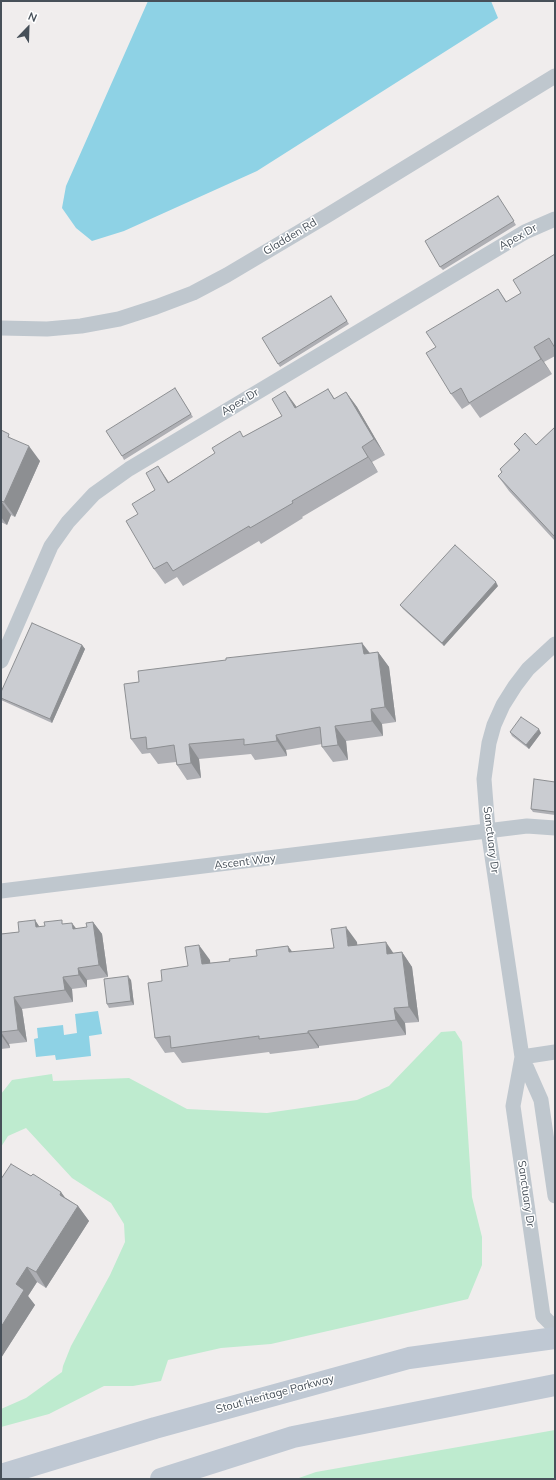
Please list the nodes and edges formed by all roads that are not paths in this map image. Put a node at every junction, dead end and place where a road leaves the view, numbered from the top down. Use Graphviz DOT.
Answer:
graph roads {
  1 [pos="555,76"];
  2 [pos="555,219"];
  3 [pos="1,328"];
  4 [pos="555,644"];
  5 [pos="1,661"];
  6 [pos="555,828"];
  7 [pos="488,830"];
  8 [pos="1,891"];
  9 [pos="555,1052"];
  10 [pos="522,1057"];
  11 [pos="555,1196"];
  12 [pos="555,1328"];
  13 [pos="555,1338"];
  14 [pos="555,1385"];
  15 [pos="1,1475"];
  16 [pos="161,1479"];
  1 -- 3 [label="lane, Gladden Rd"];
  2 -- 5 [label="lane, Apex Dr"];
  4 -- 7 [label="lane, Sanctuary Dr"];
  6 -- 7 [label="lane, Ascent Way"];
  7 -- 8 [label="lane, Ascent Way"];
  7 -- 10 [label="lane, Sanctuary Dr"];
  9 -- 10 [label="lane"];
  10 -- 11 [label="lane, Sanctuary Dr"];
  10 -- 12 [label="lane, Sanctuary Dr"];
  13 -- 15 [label="street, Stout Heritage Parkway"];
  14 -- 16 [label="street"];
}
